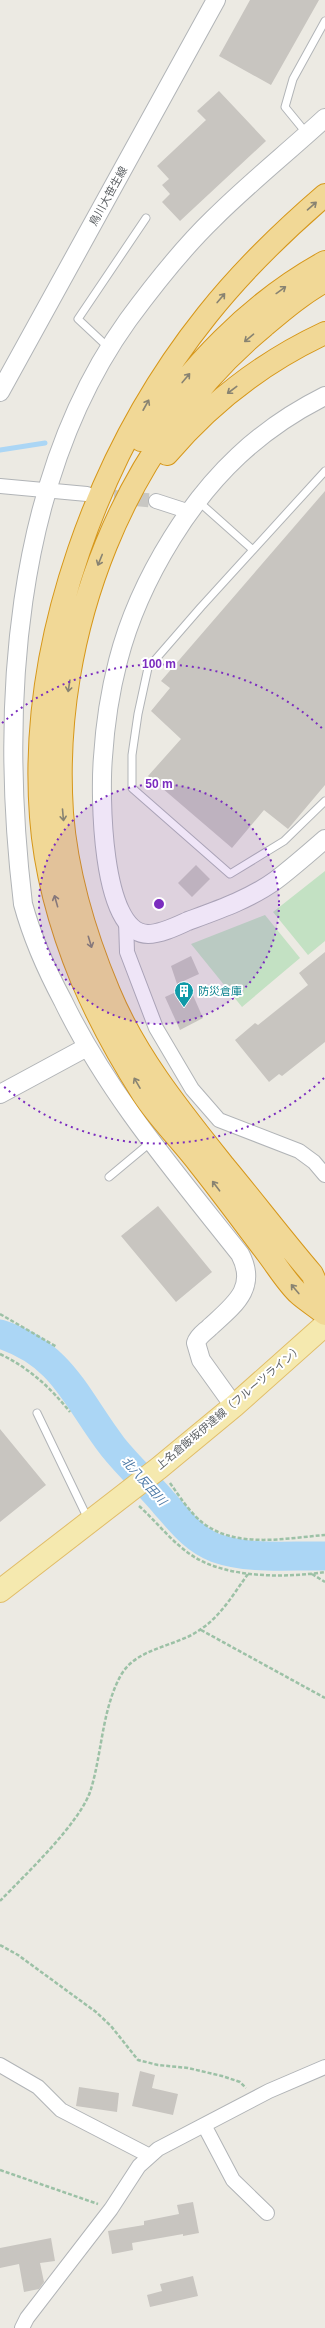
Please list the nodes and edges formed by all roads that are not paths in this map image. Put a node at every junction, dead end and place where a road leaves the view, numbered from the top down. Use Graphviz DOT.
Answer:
graph roads {
  1 [pos="216,0"];
  2 [pos="325,21"];
  3 [pos="325,118"];
  4 [pos="303,129"];
  5 [pos="325,195"];
  6 [pos="146,218"];
  7 [pos="325,262"];
  8 [pos="325,281"];
  9 [pos="325,333"];
  10 [pos="110,349"];
  11 [pos="0,392"];
  12 [pos="325,396"];
  13 [pos="325,471"];
  14 [pos="0,486"];
  15 [pos="40,490"];
  16 [pos="87,494"];
  17 [pos="156,501"];
  18 [pos="194,507"];
  19 [pos="114,524"];
  20 [pos="253,550"];
  21 [pos="74,568"];
  22 [pos="325,801"];
  23 [pos="325,839"];
  24 [pos="126,921"];
  25 [pos="87,1047"];
  26 [pos="0,1094"];
  27 [pos="151,1142"];
  28 [pos="325,1175"];
  29 [pos="109,1176"];
  30 [pos="325,1304"];
  31 [pos="325,1314"];
  32 [pos="325,1325"];
  33 [pos="234,1406"];
  34 [pos="37,1413"];
  35 [pos="89,1521"];
  36 [pos="0,1591"];
  37 [pos="0,2065"];
  38 [pos="325,2067"];
  39 [pos="204,2125"];
  40 [pos="150,2156"];
  41 [pos="267,2213"];
  42 [pos="22,2328"];
  1 -- 11 [label="street, 鳥川大笹生線"];
  2 -- 4 [label="lane"];
  3 -- 10 [label="street"];
  21 -- 5 [label="highway, one-way"];
  6 -- 10 [label="lane"];
  21 -- 7 [label="highway, one-way"];
  8 -- 19 [label="highway, one-way"];
  9 -- 19 [label="highway, one-way"];
  10 -- 15 [label="street"];
  12 -- 18 [label="street"];
  13 -- 20 [label="lane"];
  14 -- 15 [label="street"];
  15 -- 16 [label="street"];
  15 -- 25 [label="street"];
  17 -- 18 [label="street"];
  18 -- 20 [label="lane"];
  18 -- 24 [label="street"];
  19 -- 30 [label="highway, one-way"];
  20 -- 22 [label="lane"];
  31 -- 21 [label="highway, one-way"];
  23 -- 24 [label="street"];
  24 -- 28 [label="street"];
  25 -- 26 [label="street"];
  25 -- 27 [label="street"];
  27 -- 29 [label="lane"];
  27 -- 33 [label="street"];
  32 -- 33 [label="main road, 上名倉飯坂伊達線（フルーツライン）"];
  33 -- 35 [label="main road, 上名倉飯坂伊達線（フルーツライン）"];
  34 -- 35 [label="lane"];
  35 -- 36 [label="main road, 上名倉飯坂伊達線（フルーツライン）"];
  37 -- 40 [label="street"];
  38 -- 39 [label="street"];
  39 -- 40 [label="street"];
  39 -- 41 [label="street"];
  40 -- 42 [label="street"];
}
